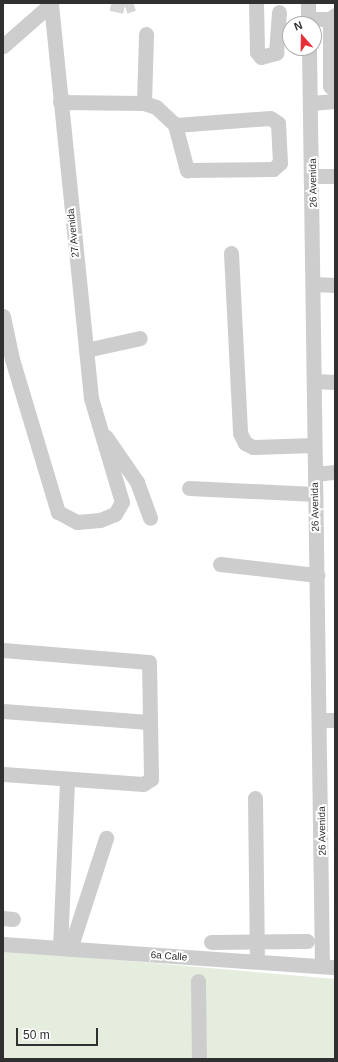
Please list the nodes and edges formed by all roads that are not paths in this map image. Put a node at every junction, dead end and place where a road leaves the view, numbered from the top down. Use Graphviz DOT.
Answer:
graph roads {
  1 [pos="256,3"];
  2 [pos="308,3"];
  3 [pos="51,4"];
  4 [pos="279,12"];
  5 [pos="308,16"];
  6 [pos="332,17"];
  7 [pos="322,19"];
  8 [pos="146,34"];
  9 [pos="3,46"];
  10 [pos="309,56"];
  11 [pos="335,90"];
  12 [pos="335,101"];
  13 [pos="60,102"];
  14 [pos="144,103"];
  15 [pos="311,103"];
  16 [pos="175,125"];
  17 [pos="314,176"];
  18 [pos="335,176"];
  19 [pos="231,253"];
  20 [pos="314,284"];
  21 [pos="335,285"];
  22 [pos="3,316"];
  23 [pos="140,338"];
  24 [pos="86,350"];
  25 [pos="314,381"];
  26 [pos="335,382"];
  27 [pos="101,432"];
  28 [pos="314,445"];
  29 [pos="335,472"];
  30 [pos="315,474"];
  31 [pos="188,488"];
  32 [pos="315,494"];
  33 [pos="150,518"];
  34 [pos="220,564"];
  35 [pos="317,575"];
  36 [pos="3,650"];
  37 [pos="3,711"];
  38 [pos="320,720"];
  39 [pos="335,720"];
  40 [pos="149,722"];
  41 [pos="3,774"];
  42 [pos="67,779"];
  43 [pos="255,798"];
  44 [pos="106,838"];
  45 [pos="307,941"];
  46 [pos="211,942"];
  47 [pos="257,942"];
  48 [pos="3,944"];
  49 [pos="65,949"];
  50 [pos="257,962"];
  51 [pos="328,966"];
  52 [pos="198,981"];
  53 [pos="199,1059"];
  1 -- 4 [label="street"];
  2 -- 5 [label="street"];
  3 -- 9 [label="street"];
  3 -- 13 [label="street, 27 Avenida"];
  6 -- 7 [label="street"];
  6 -- 11 [label="street"];
  8 -- 14 [label="street"];
  10 -- 15 [label="street, 26 Avenida"];
  12 -- 15 [label="street"];
  13 -- 14 [label="street"];
  13 -- 24 [label="street, 27 Avenida"];
  14 -- 16 [label="street"];
  15 -- 17 [label="street, 26 Avenida"];
  16 -- 16 [label="street"];
  17 -- 18 [label="street"];
  17 -- 20 [label="street, 26 Avenida"];
  19 -- 28 [label="street"];
  20 -- 21 [label="street"];
  20 -- 25 [label="street, 26 Avenida"];
  22 -- 27 [label="street, 27 Avenida"];
  23 -- 24 [label="street"];
  24 -- 27 [label="street, 27 Avenida"];
  25 -- 26 [label="street"];
  25 -- 28 [label="street, 26 Avenida"];
  27 -- 33 [label="street"];
  28 -- 30 [label="street, 26 Avenida"];
  29 -- 30 [label="street"];
  30 -- 32 [label="street, 26 Avenida"];
  31 -- 32 [label="street"];
  32 -- 35 [label="street, 26 Avenida"];
  34 -- 35 [label="street"];
  35 -- 38 [label="street, 26 Avenida"];
  36 -- 40 [label="street"];
  37 -- 40 [label="street"];
  38 -- 39 [label="street"];
  38 -- 51 [label="street, 26 Avenida"];
  40 -- 42 [label="street"];
  41 -- 42 [label="street"];
  42 -- 49 [label="street"];
  43 -- 47 [label="street"];
  44 -- 49 [label="street"];
  45 -- 47 [label="street"];
  46 -- 47 [label="street"];
  47 -- 50 [label="street"];
  48 -- 49 [label="street, 6a Calle"];
  49 -- 50 [label="street, 6a Calle"];
  50 -- 51 [label="street, 6a Calle"];
  52 -- 53 [label="street"];
}
